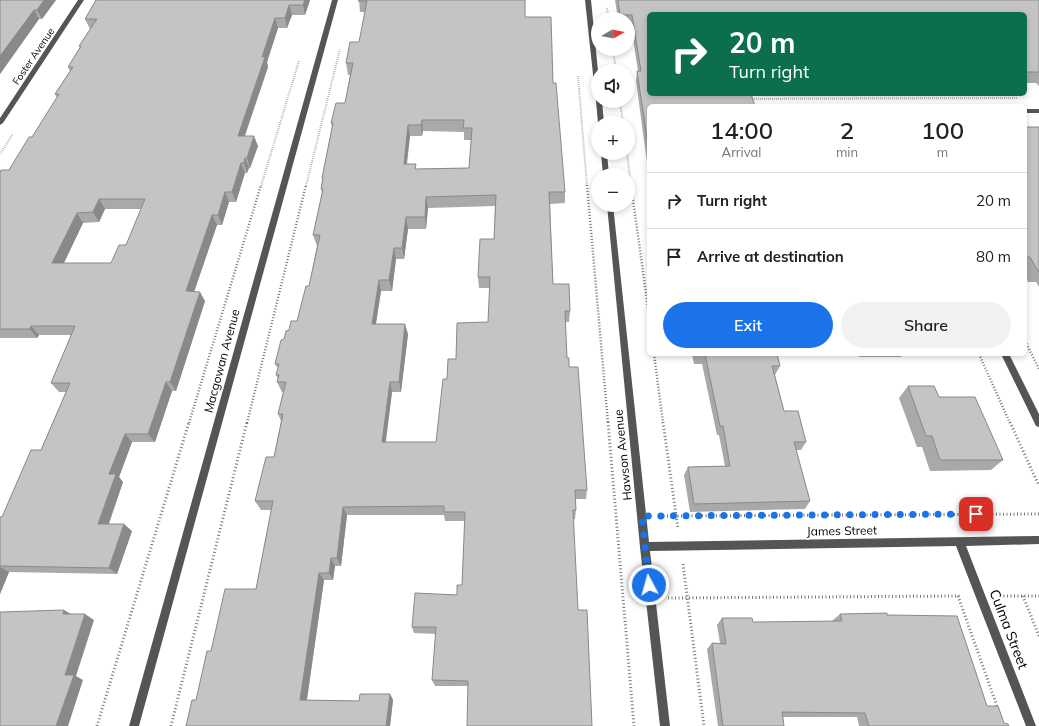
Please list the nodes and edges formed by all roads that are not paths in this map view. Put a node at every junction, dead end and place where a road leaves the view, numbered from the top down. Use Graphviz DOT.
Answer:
graph roads {
  1 [pos="81,0"];
  2 [pos="588,0"];
  3 [pos="334,1"];
  4 [pos="595,64"];
  5 [pos="1039,110"];
  6 [pos="1027,111"];
  7 [pos="0,123"];
  8 [pos="611,212"];
  9 [pos="1007,356"];
  10 [pos="1039,423"];
  11 [pos="1039,540"];
  12 [pos="960,543"];
  13 [pos="645,547"];
  14 [pos="134,726"];
  15 [pos="665,726"];
  16 [pos="1031,726"];
  1 -- 7 [label="street, Foster Avenue"];
  2 -- 4 [label="street"];
  3 -- 14 [label="street, Macgowan Avenue"];
  5 -- 6 [label="street"];
  8 -- 13 [label="street, Hawson Avenue"];
  9 -- 10 [label="street"];
  11 -- 12 [label="street, James Street"];
  12 -- 13 [label="street, James Street"];
  12 -- 16 [label="street, Culma Street"];
  13 -- 15 [label="street, Hawson Avenue"];
}
